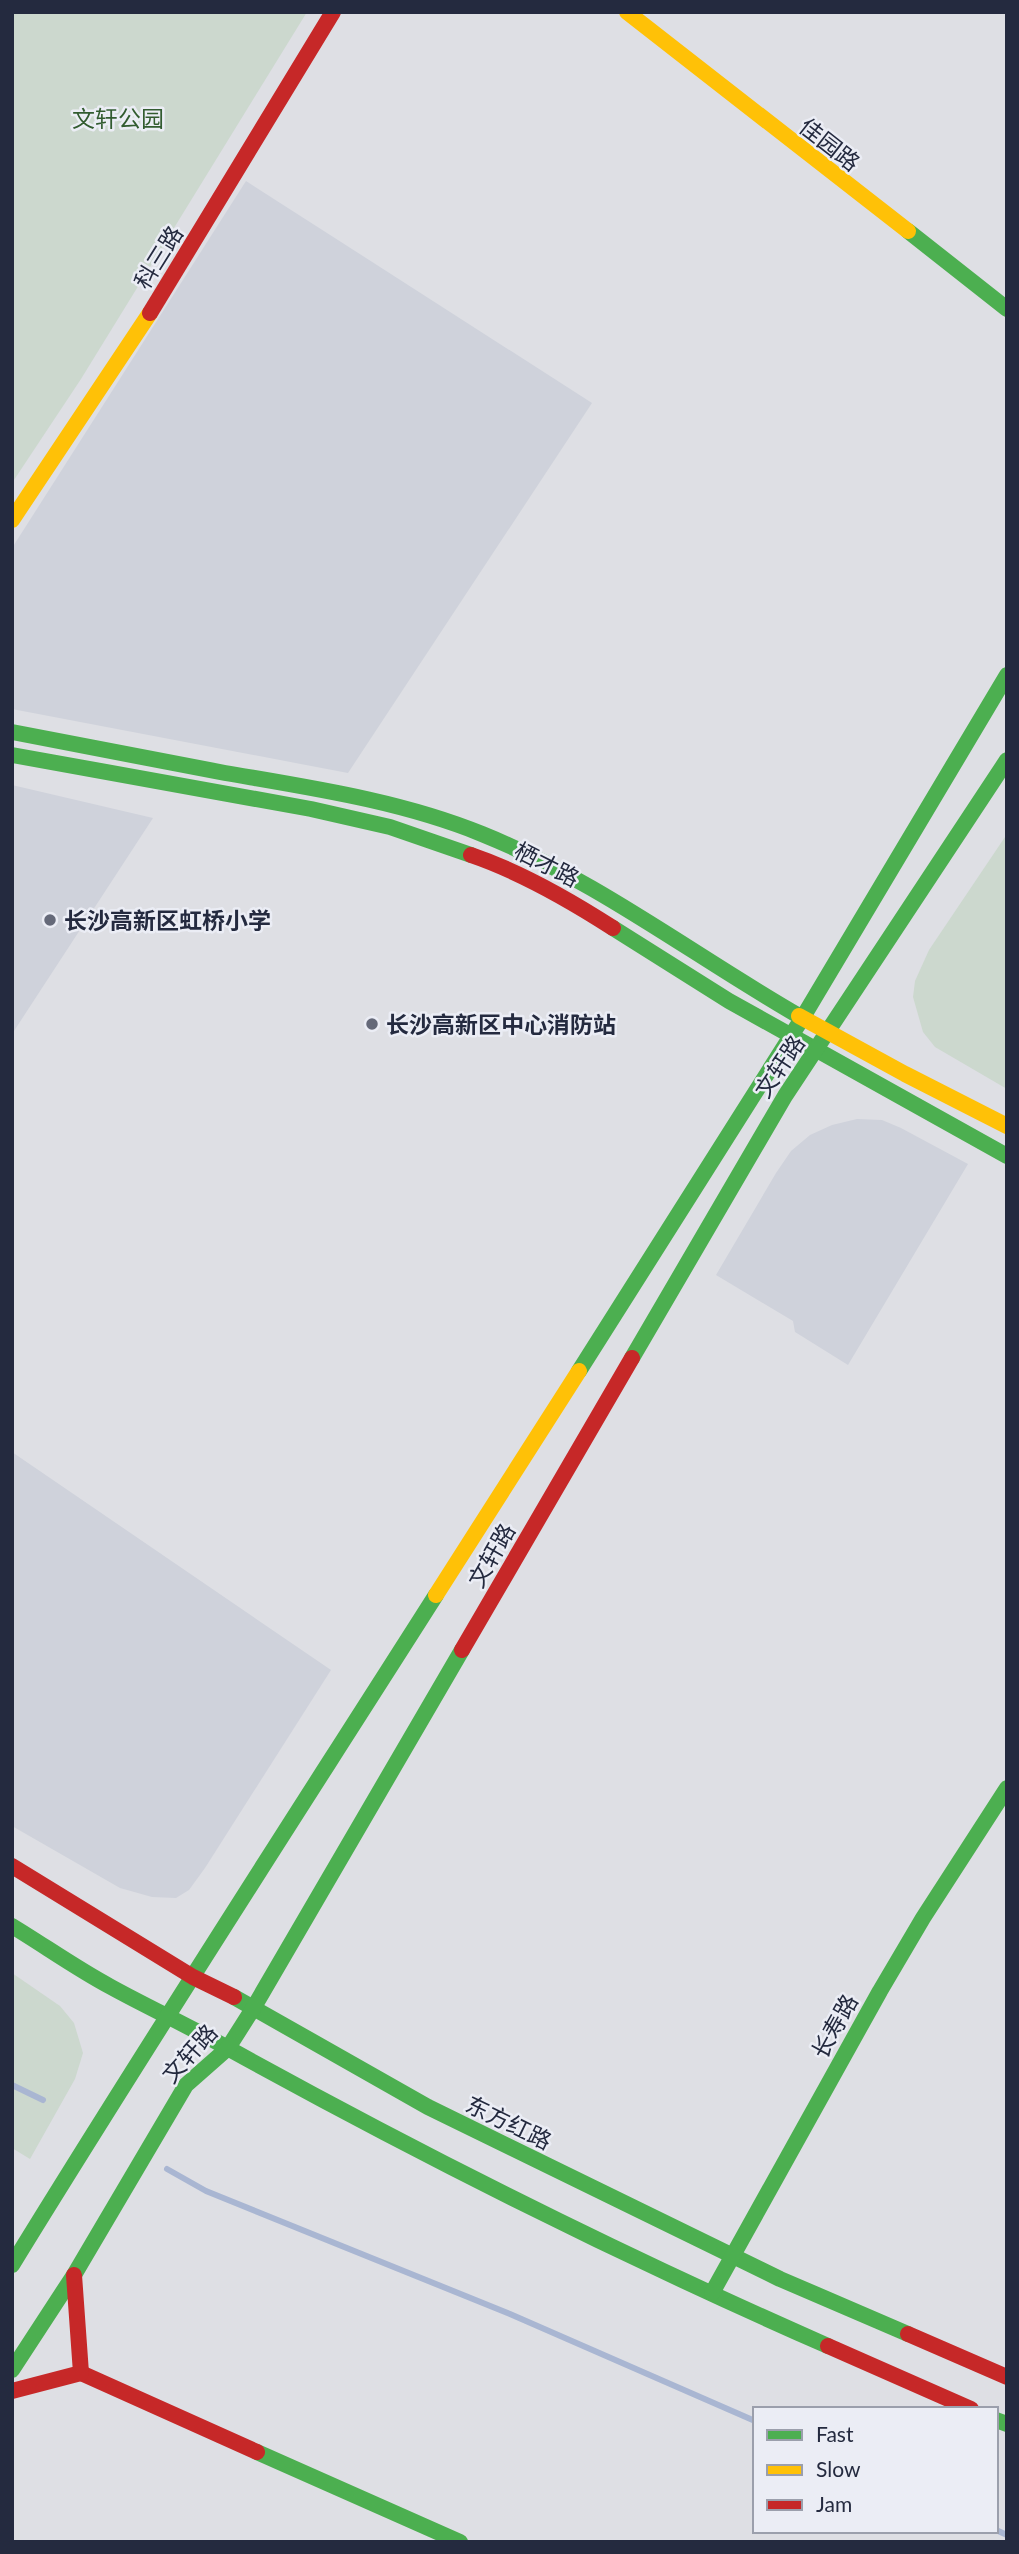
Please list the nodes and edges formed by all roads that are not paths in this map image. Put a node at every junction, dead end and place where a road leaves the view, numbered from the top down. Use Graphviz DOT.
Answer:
graph roads {
  1 [pos="323,12"];
  2 [pos="333,12"];
  3 [pos="626,12"];
  4 [pos="643,12"];
  5 [pos="1007,295"];
  6 [pos="1007,309"];
  7 [pos="12,507"];
  8 [pos="12,520"];
  9 [pos="1007,675"];
  10 [pos="12,733"];
  11 [pos="12,755"];
  12 [pos="1007,760"];
  13 [pos="803,1017"];
  14 [pos="829,1032"];
  15 [pos="791,1036"];
  16 [pos="816,1051"];
  17 [pos="1007,1126"];
  18 [pos="1007,1156"];
  19 [pos="1007,1788"];
  20 [pos="1007,1805"];
  21 [pos="12,1866"];
  22 [pos="12,1926"];
  23 [pos="193,1977"];
  24 [pos="254,2007"];
  25 [pos="168,2017"];
  26 [pos="228,2048"];
  27 [pos="737,2258"];
  28 [pos="14,2261"];
  29 [pos="74,2275"];
  30 [pos="717,2296"];
  31 [pos="12,2370"];
  32 [pos="81,2374"];
  33 [pos="1007,2377"];
  34 [pos="12,2391"];
  35 [pos="967,2407"];
  36 [pos="460,2542"];
  1 -- 7 [label="main road, 科三路"];
  2 -- 8 [label="main road, 科三路"];
  3 -- 6 [label="main road, 佳园路"];
  4 -- 5 [label="main road, 佳园路"];
  9 -- 13 [label="main road, 文轩路"];
  10 -- 13 [label="main road, 栖才路"];
  11 -- 15 [label="main road, 栖才路"];
  12 -- 14 [label="main road, 文轩路"];
  13 -- 14 [label="main road, 栖才路"];
  13 -- 15 [label="main road, 文轩路"];
  14 -- 16 [label="main road, 文轩路"];
  14 -- 17 [label="main road, 栖才路"];
  15 -- 16 [label="main road, 栖才路"];
  15 -- 23 [label="main road, 文轩路"];
  16 -- 18 [label="main road, 栖才路"];
  16 -- 24 [label="main road, 文轩路"];
  19 -- 27 [label="main road, 长寿路"];
  20 -- 27 [label="main road, 长寿路"];
  21 -- 23 [label="main road, 东方红路"];
  22 -- 25 [label="main road"];
  23 -- 24 [label="main road, 东方红路"];
  23 -- 25 [label="main road, 文轩路"];
  24 -- 26 [label="main road, 文轩路"];
  24 -- 27 [label="main road, 东方红路"];
  25 -- 26 [label="main road"];
  25 -- 28 [label="main road, 文轩路"];
  26 -- 29 [label="main road, 文轩路"];
  26 -- 30 [label="main road"];
  27 -- 30 [label="main road, 长寿路"];
  27 -- 33 [label="main road, 东方红路"];
  29 -- 31 [label="main road, 文轩路"];
  29 -- 32 [label="main road"];
  30 -- 35 [label="main road"];
  32 -- 34 [label="main road"];
  32 -- 36 [label="main road"];
}
